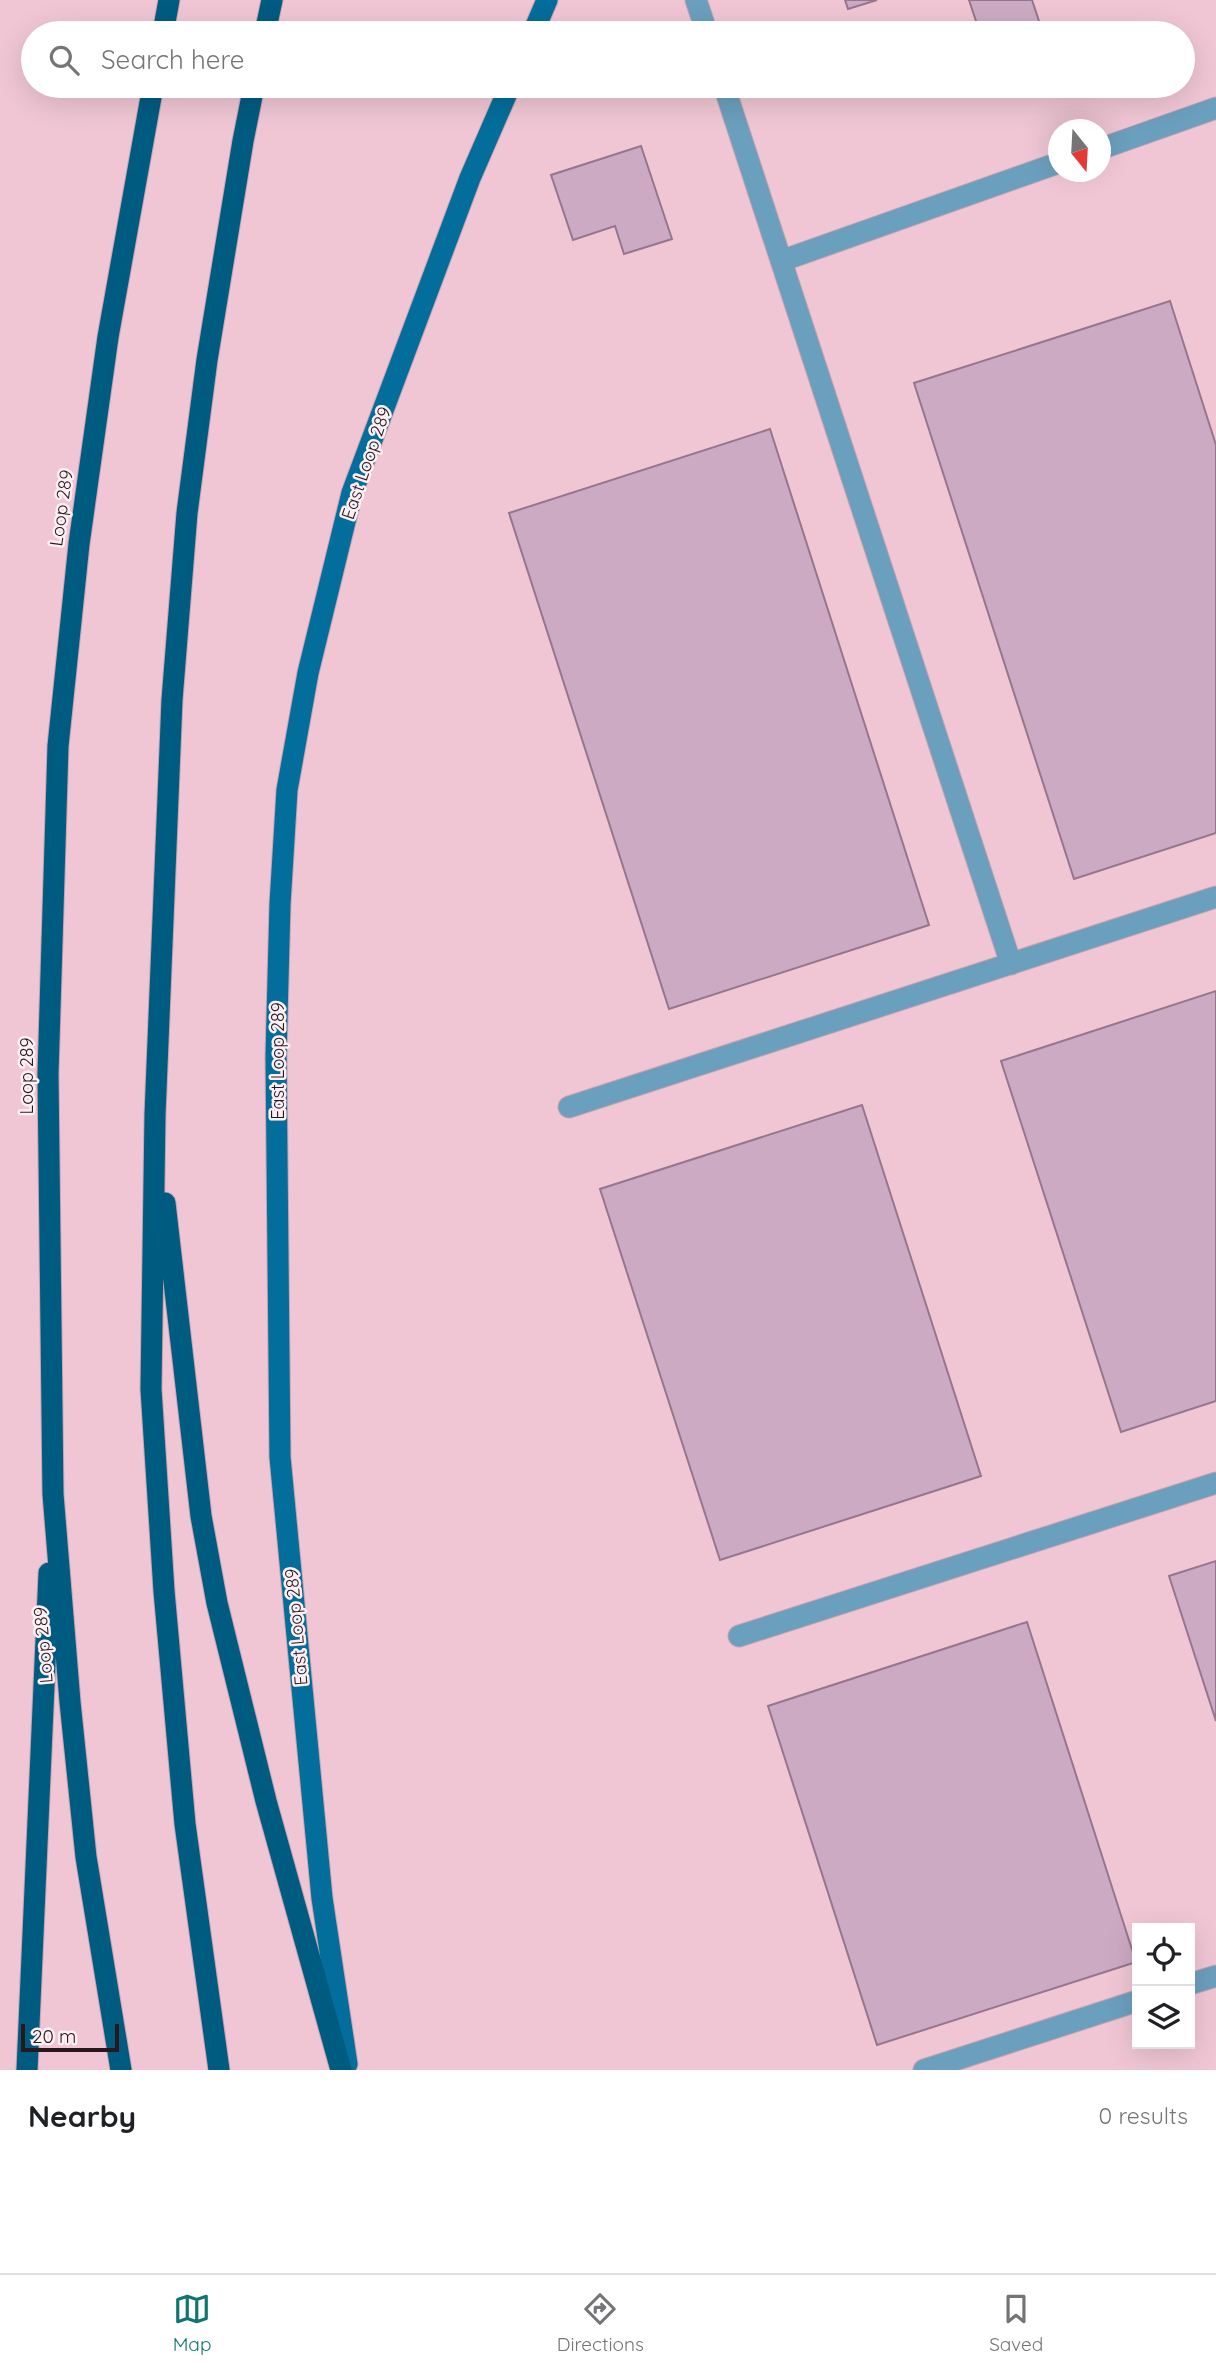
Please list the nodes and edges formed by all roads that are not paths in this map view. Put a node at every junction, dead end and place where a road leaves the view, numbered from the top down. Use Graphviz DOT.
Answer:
graph roads {
  1 [pos="169,0"];
  2 [pos="272,0"];
  3 [pos="547,0"];
  4 [pos="696,0"];
  5 [pos="165,21"];
  6 [pos="268,21"];
  7 [pos="538,21"];
  8 [pos="702,21"];
  9 [pos="151,98"];
  10 [pos="252,98"];
  11 [pos="505,98"];
  12 [pos="728,98"];
  13 [pos="1216,108"];
  14 [pos="1111,145"];
  15 [pos="1048,167"];
  16 [pos="781,261"];
  17 [pos="1216,897"];
  18 [pos="1011,964"];
  19 [pos="569,1107"];
  20 [pos="155,1115"];
  21 [pos="1216,1483"];
  22 [pos="54,1494"];
  23 [pos="739,1636"];
  24 [pos="1216,1976"];
  25 [pos="1195,1982"];
  26 [pos="1132,2003"];
  27 [pos="27,2070"];
  28 [pos="121,2070"];
  29 [pos="219,2070"];
  30 [pos="341,2070"];
  31 [pos="348,2070"];
  32 [pos="924,2070"];
  1 -- 5 [label="highway"];
  2 -- 6 [label="highway"];
  3 -- 7 [label="main road"];
  4 -- 8 [label="lane"];
  9 -- 22 [label="highway, Loop 289"];
  10 -- 20 [label="highway"];
  11 -- 31 [label="main road, East Loop 289"];
  12 -- 16 [label="lane"];
  13 -- 14 [label="lane"];
  15 -- 16 [label="lane"];
  16 -- 18 [label="lane"];
  17 -- 18 [label="lane"];
  18 -- 19 [label="lane"];
  20 -- 29 [label="highway"];
  20 -- 30 [label="highway"];
  21 -- 23 [label="lane"];
  22 -- 27 [label="highway"];
  22 -- 28 [label="highway, Loop 289"];
  24 -- 25 [label="lane"];
  26 -- 32 [label="lane"];
}
